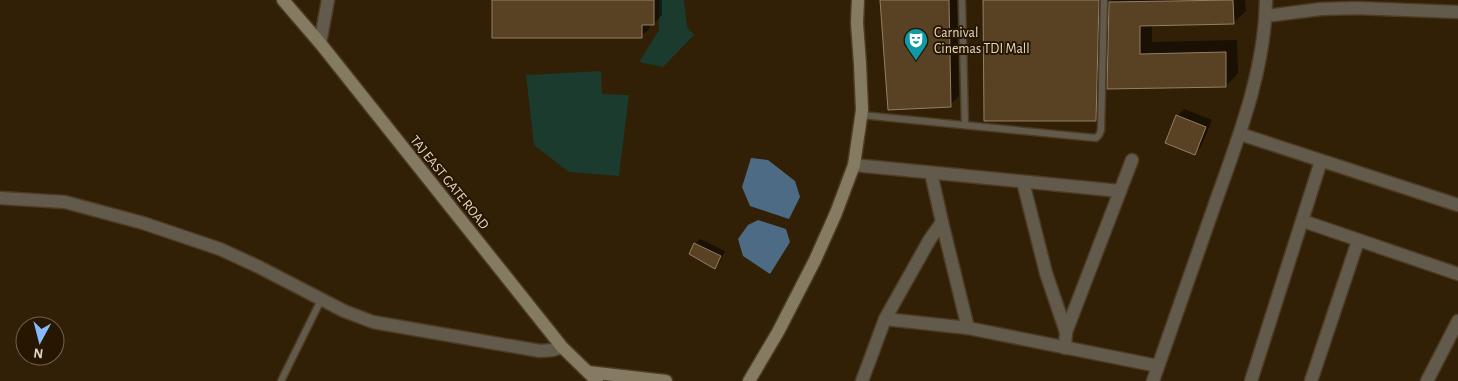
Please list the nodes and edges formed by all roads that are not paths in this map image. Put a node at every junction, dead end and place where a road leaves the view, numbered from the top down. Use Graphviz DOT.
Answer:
graph roads {
  1 [pos="283,0"];
  2 [pos="328,0"];
  3 [pos="849,0"];
  4 [pos="858,0"];
  5 [pos="962,0"];
  6 [pos="1104,0"];
  7 [pos="1266,0"];
  8 [pos="1458,12"];
  9 [pos="1266,16"];
  10 [pos="857,23"];
  11 [pos="320,43"];
  12 [pos="861,115"];
  13 [pos="965,125"];
  14 [pos="1240,134"];
  15 [pos="1132,160"];
  16 [pos="1321,161"];
  17 [pos="854,165"];
  18 [pos="931,173"];
  19 [pos="1023,182"];
  20 [pos="1120,191"];
  21 [pos="0,198"];
  22 [pos="1458,205"];
  23 [pos="942,222"];
  24 [pos="1302,222"];
  25 [pos="1358,241"];
  26 [pos="1458,274"];
  27 [pos="321,300"];
  28 [pos="885,319"];
  29 [pos="1458,321"];
  30 [pos="968,328"];
  31 [pos="1066,332"];
  32 [pos="562,347"];
  33 [pos="1065,348"];
  34 [pos="1158,366"];
  35 [pos="592,376"];
  36 [pos="280,381"];
  37 [pos="666,381"];
  38 [pos="749,381"];
  39 [pos="862,381"];
  40 [pos="1153,381"];
  41 [pos="1251,381"];
  42 [pos="1311,381"];
  43 [pos="1427,381"];
  1 -- 11 [label="main road, TAJ EAST GATE ROAD"];
  2 -- 11 [label="street"];
  3 -- 10 [label="main road"];
  4 -- 10 [label="main road"];
  5 -- 13 [label="lane"];
  6 -- 13 [label="lane"];
  7 -- 9 [label="street"];
  8 -- 9 [label="street"];
  9 -- 14 [label="street"];
  10 -- 12 [label="main road"];
  11 -- 32 [label="main road, TAJ EAST GATE ROAD"];
  12 -- 13 [label="lane"];
  12 -- 17 [label="main road"];
  14 -- 16 [label="street"];
  14 -- 34 [label="street"];
  15 -- 20 [label="street"];
  16 -- 22 [label="street"];
  16 -- 24 [label="street"];
  17 -- 18 [label="street"];
  17 -- 38 [label="main road"];
  18 -- 19 [label="street"];
  18 -- 23 [label="street"];
  19 -- 20 [label="street"];
  19 -- 31 [label="street"];
  20 -- 31 [label="street"];
  21 -- 27 [label="street"];
  23 -- 28 [label="street"];
  23 -- 30 [label="street"];
  24 -- 25 [label="street"];
  24 -- 41 [label="street"];
  25 -- 26 [label="street"];
  25 -- 42 [label="street"];
  27 -- 32 [label="street"];
  27 -- 36 [label="lane"];
  28 -- 30 [label="street"];
  28 -- 39 [label="street"];
  29 -- 43 [label="street"];
  30 -- 33 [label="street"];
  31 -- 33 [label="street"];
  32 -- 35 [label="main road, TAJ EAST GATE ROAD"];
  33 -- 34 [label="street"];
  34 -- 40 [label="street"];
  35 -- 37 [label="main road"];
}
